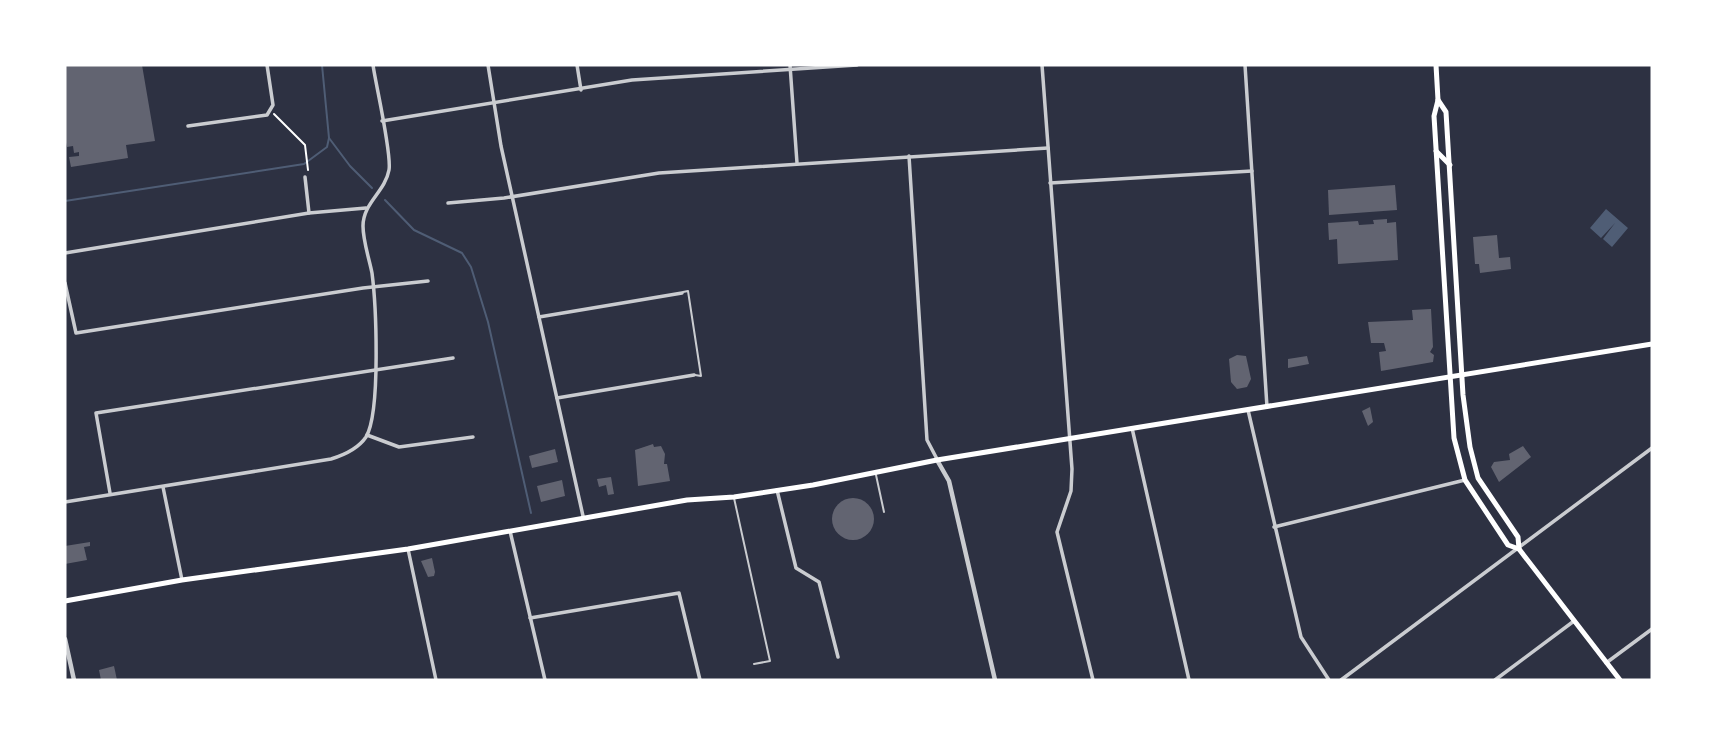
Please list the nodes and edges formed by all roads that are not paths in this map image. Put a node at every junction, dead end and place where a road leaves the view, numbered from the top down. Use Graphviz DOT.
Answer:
graph roads {
  1 [pos="267,65"];
  2 [pos="373,65"];
  3 [pos="488,65"];
  4 [pos="577,65"];
  5 [pos="857,65"];
  6 [pos="1042,65"];
  7 [pos="1245,65"];
  8 [pos="1436,65"];
  9 [pos="790,67"];
  10 [pos="582,90"];
  11 [pos="1438,100"];
  12 [pos="494,104"];
  13 [pos="382,121"];
  14 [pos="188,126"];
  15 [pos="1048,148"];
  16 [pos="1436,151"];
  17 [pos="909,156"];
  18 [pos="797,163"];
  19 [pos="1450,165"];
  20 [pos="1252,171"];
  21 [pos="305,177"];
  22 [pos="1050,183"];
  23 [pos="513,196"];
  24 [pos="448,202"];
  25 [pos="366,208"];
  26 [pos="309,213"];
  27 [pos="65,253"];
  28 [pos="428,281"];
  29 [pos="65,283"];
  30 [pos="373,287"];
  31 [pos="682,293"];
  32 [pos="538,317"];
  33 [pos="1652,344"];
  34 [pos="453,358"];
  35 [pos="374,369"];
  36 [pos="694,375"];
  37 [pos="1462,377"];
  38 [pos="1448,379"];
  39 [pos="557,398"];
  40 [pos="1267,407"];
  41 [pos="1248,410"];
  42 [pos="1132,428"];
  43 [pos="367,435"];
  44 [pos="473,437"];
  45 [pos="1067,439"];
  46 [pos="1652,448"];
  47 [pos="937,460"];
  48 [pos="875,474"];
  49 [pos="1478,478"];
  50 [pos="1465,480"];
  51 [pos="163,487"];
  52 [pos="777,490"];
  53 [pos="110,493"];
  54 [pos="734,497"];
  55 [pos="65,502"];
  56 [pos="884,512"];
  57 [pos="583,516"];
  58 [pos="1274,527"];
  59 [pos="510,531"];
  60 [pos="408,549"];
  61 [pos="1518,549"];
  62 [pos="182,580"];
  63 [pos="65,601"];
  64 [pos="530,618"];
  65 [pos="1574,621"];
  66 [pos="1652,629"];
  67 [pos="65,639"];
  68 [pos="838,657"];
  69 [pos="1606,663"];
  70 [pos="754,664"];
  71 [pos="74,680"];
  72 [pos="436,680"];
  73 [pos="545,680"];
  74 [pos="700,680"];
  75 [pos="995,680"];
  76 [pos="1093,680"];
  77 [pos="1189,680"];
  78 [pos="1329,680"];
  79 [pos="1341,680"];
  80 [pos="1496,680"];
  81 [pos="1619,680"];
  1 -- 14 [label="street"];
  2 -- 13 [label="street"];
  3 -- 12 [label="street"];
  4 -- 10 [label="street"];
  5 -- 9 [label="street"];
  6 -- 15 [label="street"];
  7 -- 20 [label="street"];
  8 -- 11 [label="main road"];
  9 -- 10 [label="street"];
  9 -- 18 [label="street"];
  10 -- 12 [label="street"];
  11 -- 16 [label="main road"];
  11 -- 19 [label="main road"];
  12 -- 13 [label="street"];
  12 -- 23 [label="street"];
  13 -- 25 [label="street"];
  15 -- 17 [label="street"];
  15 -- 22 [label="street"];
  16 -- 19 [label="main road"];
  16 -- 38 [label="main road"];
  17 -- 18 [label="street"];
  17 -- 47 [label="street"];
  18 -- 23 [label="street"];
  19 -- 37 [label="main road"];
  20 -- 22 [label="street"];
  20 -- 40 [label="street"];
  21 -- 26 [label="street"];
  22 -- 45 [label="street"];
  23 -- 24 [label="street"];
  23 -- 32 [label="street"];
  25 -- 26 [label="street"];
  25 -- 30 [label="street"];
  26 -- 27 [label="street"];
  28 -- 30 [label="street"];
  29 -- 30 [label="street"];
  30 -- 35 [label="street"];
  31 -- 32 [label="street"];
  31 -- 36 [label="lane"];
  32 -- 39 [label="street"];
  33 -- 37 [label="main road"];
  34 -- 35 [label="street"];
  35 -- 43 [label="street"];
  35 -- 53 [label="street"];
  36 -- 39 [label="street"];
  37 -- 38 [label="main road"];
  37 -- 49 [label="main road"];
  38 -- 40 [label="main road"];
  38 -- 50 [label="main road"];
  39 -- 57 [label="street"];
  40 -- 41 [label="main road"];
  41 -- 42 [label="main road"];
  41 -- 58 [label="street"];
  42 -- 45 [label="main road"];
  42 -- 77 [label="street"];
  43 -- 44 [label="street"];
  43 -- 51 [label="street"];
  45 -- 47 [label="main road"];
  45 -- 76 [label="street"];
  46 -- 61 [label="street"];
  47 -- 48 [label="main road"];
  47 -- 75 [label="street"];
  48 -- 52 [label="main road"];
  48 -- 56 [label="lane"];
  49 -- 50 [label="main road"];
  49 -- 61 [label="main road"];
  50 -- 58 [label="street"];
  50 -- 61 [label="main road"];
  51 -- 53 [label="street"];
  51 -- 62 [label="street"];
  52 -- 54 [label="main road"];
  52 -- 68 [label="street"];
  53 -- 55 [label="street"];
  54 -- 57 [label="main road"];
  54 -- 70 [label="lane"];
  57 -- 59 [label="main road"];
  58 -- 78 [label="street"];
  59 -- 60 [label="main road"];
  59 -- 64 [label="street"];
  60 -- 62 [label="main road"];
  60 -- 72 [label="street"];
  61 -- 65 [label="main road"];
  61 -- 79 [label="street"];
  62 -- 63 [label="main road"];
  64 -- 73 [label="street"];
  64 -- 74 [label="street"];
  65 -- 69 [label="main road"];
  65 -- 80 [label="street"];
  66 -- 69 [label="street"];
  67 -- 71 [label="street"];
  69 -- 81 [label="main road"];
}
